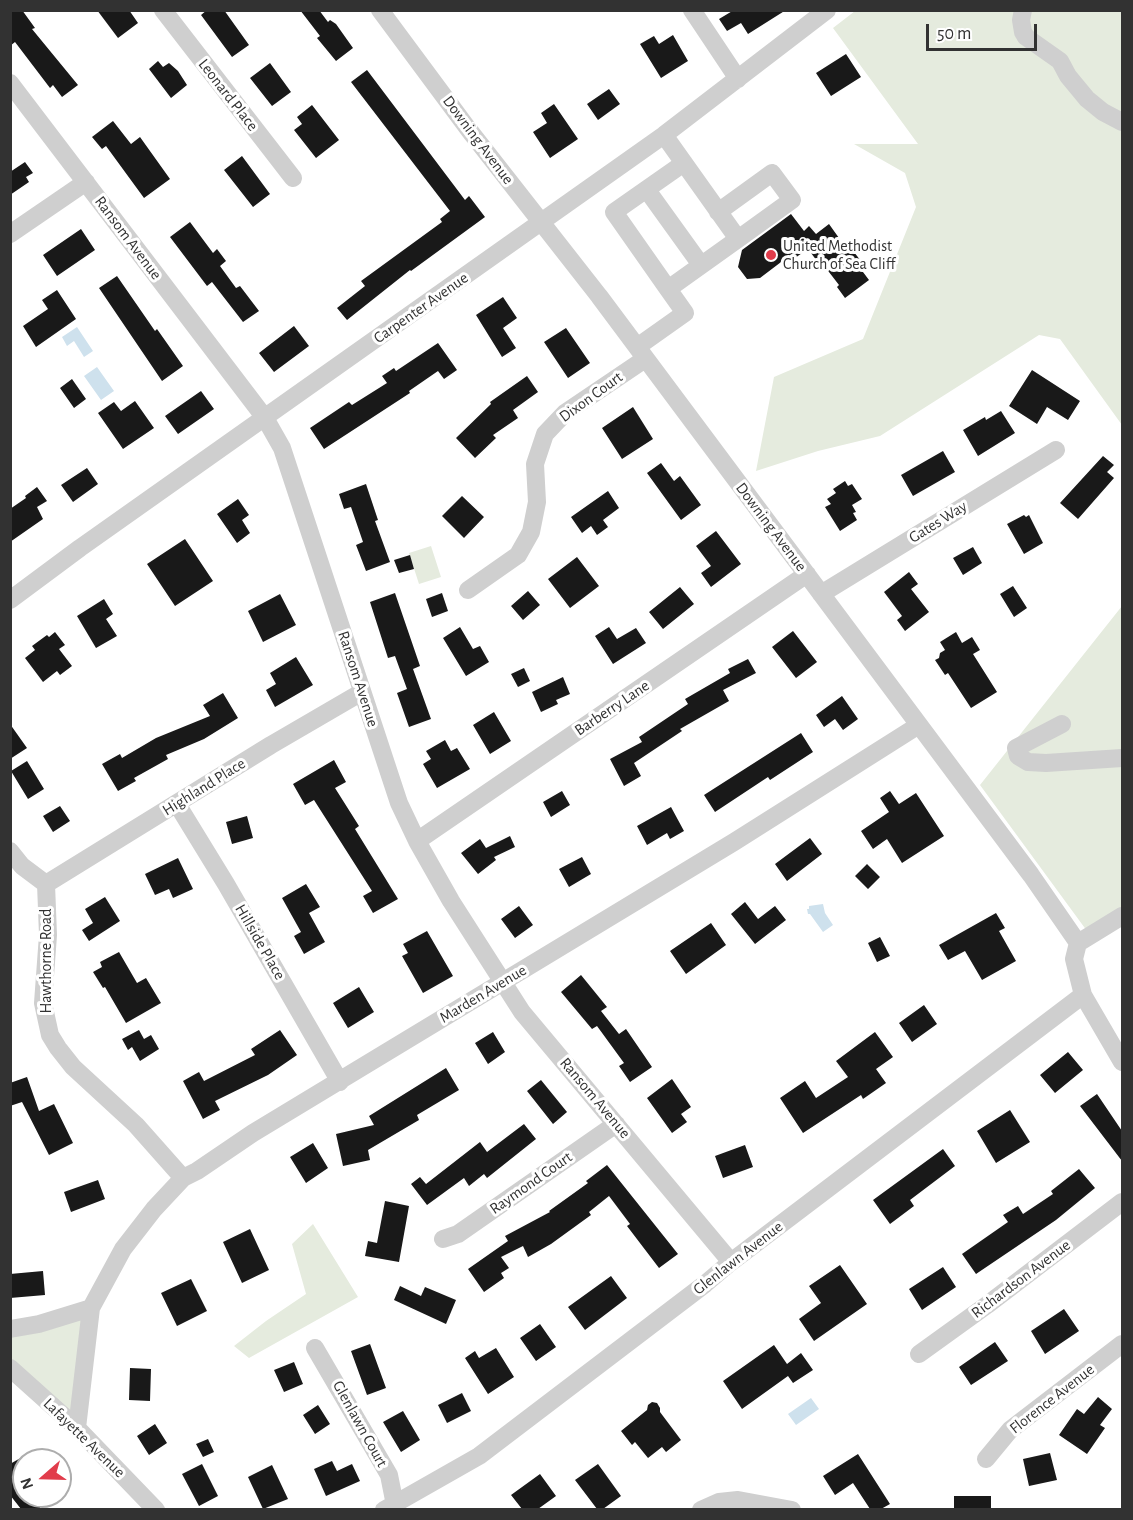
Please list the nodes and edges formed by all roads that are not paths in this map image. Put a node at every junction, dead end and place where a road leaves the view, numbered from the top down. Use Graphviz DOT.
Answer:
graph roads {
  1 [pos="163,10"];
  2 [pos="380,10"];
  3 [pos="692,10"];
  4 [pos="827,10"];
  5 [pos="1023,10"];
  6 [pos="738,79"];
  7 [pos="10,83"];
  8 [pos="1122,122"];
  9 [pos="664,135"];
  10 [pos="684,163"];
  11 [pos="293,178"];
  12 [pos="86,182"];
  13 [pos="647,190"];
  14 [pos="718,212"];
  15 [pos="541,222"];
  16 [pos="10,234"];
  17 [pos="738,239"];
  18 [pos="701,265"];
  19 [pos="668,289"];
  20 [pos="641,353"];
  21 [pos="265,418"];
  22 [pos="1056,450"];
  23 [pos="807,574"];
  24 [pos="468,590"];
  25 [pos="821,594"];
  26 [pos="10,600"];
  27 [pos="362,692"];
  28 [pos="1062,724"];
  29 [pos="919,725"];
  30 [pos="1122,758"];
  31 [pos="177,804"];
  32 [pos="417,841"];
  33 [pos="10,850"];
  34 [pos="46,884"];
  35 [pos="1122,916"];
  36 [pos="1078,943"];
  37 [pos="504,982"];
  38 [pos="1083,995"];
  39 [pos="1122,1062"];
  40 [pos="340,1082"];
  41 [pos="616,1124"];
  42 [pos="183,1178"];
  43 [pos="1122,1202"];
  44 [pos="443,1239"];
  45 [pos="731,1262"];
  46 [pos="91,1308"];
  47 [pos="10,1329"];
  48 [pos="1122,1344"];
  49 [pos="315,1348"];
  50 [pos="919,1354"];
  51 [pos="10,1368"];
  52 [pos="77,1428"];
  53 [pos="986,1459"];
  54 [pos="392,1507"];
  55 [pos="156,1509"];
  56 [pos="701,1509"];
  57 [pos="792,1509"];
  1 -- 11 [label="street, Leonard Place"];
  2 -- 15 [label="street, Downing Avenue"];
  3 -- 6 [label="street"];
  4 -- 6 [label="street, Carpenter Avenue"];
  5 -- 8 [label="street"];
  6 -- 9 [label="street, Carpenter Avenue"];
  7 -- 12 [label="street, Ransom Avenue"];
  9 -- 10 [label="street"];
  9 -- 15 [label="street, Carpenter Avenue"];
  10 -- 13 [label="street"];
  10 -- 14 [label="street"];
  12 -- 16 [label="street"];
  12 -- 21 [label="street, Ransom Avenue"];
  13 -- 18 [label="street"];
  13 -- 19 [label="street"];
  14 -- 17 [label="street"];
  14 -- 17 [label="street"];
  15 -- 20 [label="street, Downing Avenue"];
  15 -- 21 [label="street, Carpenter Avenue"];
  17 -- 18 [label="street"];
  18 -- 19 [label="street"];
  19 -- 20 [label="street, Dixon Court"];
  20 -- 23 [label="street, Downing Avenue"];
  20 -- 24 [label="street, Dixon Court"];
  21 -- 26 [label="street, Carpenter Avenue"];
  21 -- 27 [label="street, Ransom Avenue"];
  22 -- 25 [label="street, Gates Way"];
  23 -- 25 [label="street, Downing Avenue"];
  23 -- 32 [label="street, Barberry Lane"];
  25 -- 29 [label="street, Downing Avenue"];
  27 -- 31 [label="street, Highland Place"];
  27 -- 32 [label="street, Ransom Avenue"];
  28 -- 30 [label="street"];
  29 -- 36 [label="street, Downing Avenue"];
  29 -- 37 [label="street, Marden Avenue"];
  31 -- 34 [label="street, Highland Place"];
  31 -- 40 [label="street, Hillside Place"];
  32 -- 37 [label="street, Ransom Avenue"];
  33 -- 34 [label="street, Hawthorne Road"];
  34 -- 42 [label="street, Hawthorne Road"];
  35 -- 36 [label="street"];
  36 -- 38 [label="street"];
  37 -- 40 [label="street, Marden Avenue"];
  37 -- 41 [label="street, Ransom Avenue"];
  38 -- 39 [label="street"];
  38 -- 45 [label="street, Glenlawn Avenue"];
  40 -- 42 [label="street, Marden Avenue"];
  41 -- 44 [label="street, Raymond Court"];
  41 -- 45 [label="street, Ransom Avenue"];
  42 -- 46 [label="street, Marden Avenue"];
  43 -- 50 [label="street, Richardson Avenue"];
  45 -- 54 [label="street, Glenlawn Avenue"];
  46 -- 47 [label="street"];
  46 -- 52 [label="street, Marden Avenue"];
  48 -- 53 [label="street, Florence Avenue"];
  49 -- 54 [label="street, Glenlawn Court"];
  51 -- 52 [label="street, Lafayette Avenue"];
  52 -- 55 [label="street, Lafayette Avenue"];
  56 -- 57 [label="street"];
}
